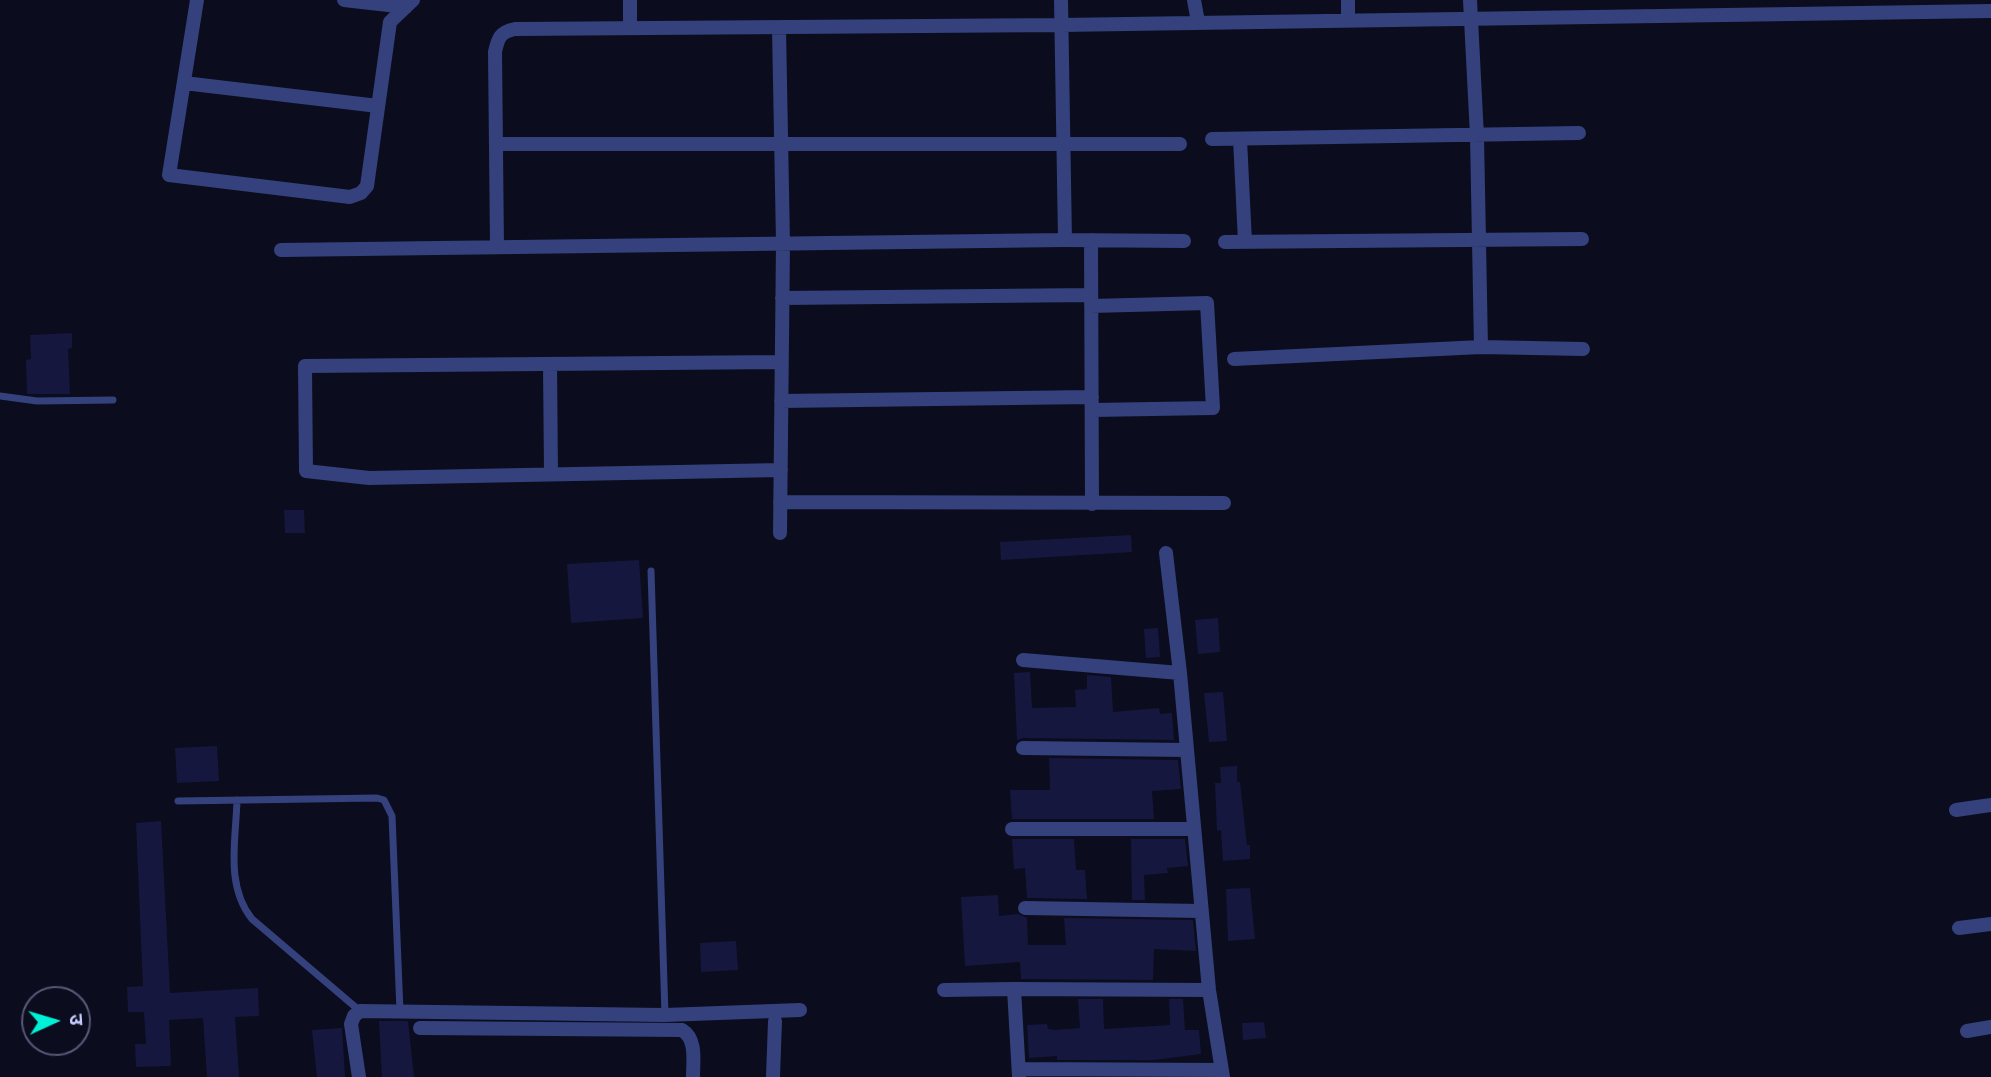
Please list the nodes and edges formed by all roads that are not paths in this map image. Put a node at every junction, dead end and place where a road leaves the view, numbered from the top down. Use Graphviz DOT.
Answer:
graph roads {
  1 [pos="197,0"];
  2 [pos="344,0"];
  3 [pos="630,0"];
  4 [pos="1061,0"];
  5 [pos="1194,0"];
  6 [pos="1348,0"];
  7 [pos="1470,0"];
  8 [pos="410,3"];
  9 [pos="1991,11"];
  10 [pos="1471,19"];
  11 [pos="1348,20"];
  12 [pos="1198,22"];
  13 [pos="1061,25"];
  14 [pos="630,28"];
  15 [pos="779,28"];
  16 [pos="184,83"];
  17 [pos="378,106"];
  18 [pos="1579,133"];
  19 [pos="1477,136"];
  20 [pos="1212,139"];
  21 [pos="1240,139"];
  22 [pos="496,144"];
  23 [pos="1063,144"];
  24 [pos="1180,144"];
  25 [pos="782,145"];
  26 [pos="1582,239"];
  27 [pos="1065,240"];
  28 [pos="1091,240"];
  29 [pos="1479,241"];
  30 [pos="1184,242"];
  31 [pos="1225,242"];
  32 [pos="1245,242"];
  33 [pos="782,243"];
  34 [pos="497,247"];
  35 [pos="281,250"];
  36 [pos="782,298"];
  37 [pos="1091,301"];
  38 [pos="1481,347"];
  39 [pos="1583,349"];
  40 [pos="1234,359"];
  41 [pos="782,362"];
  42 [pos="550,364"];
  43 [pos="0,397"];
  44 [pos="113,400"];
  45 [pos="781,401"];
  46 [pos="1092,404"];
  47 [pos="781,470"];
  48 [pos="551,474"];
  49 [pos="780,502"];
  50 [pos="1224,503"];
  51 [pos="1092,504"];
  52 [pos="780,533"];
  53 [pos="1166,554"];
  54 [pos="651,571"];
  55 [pos="1023,660"];
  56 [pos="1180,673"];
  57 [pos="1023,748"];
  58 [pos="1186,750"];
  59 [pos="237,800"];
  60 [pos="178,801"];
  61 [pos="1991,805"];
  62 [pos="1956,810"];
  63 [pos="1013,829"];
  64 [pos="1194,829"];
  65 [pos="1025,908"];
  66 [pos="1201,911"];
  67 [pos="1991,924"];
  68 [pos="1959,928"];
  69 [pos="1014,989"];
  70 [pos="944,990"];
  71 [pos="1209,990"];
  72 [pos="800,1010"];
  73 [pos="360,1011"];
  74 [pos="400,1011"];
  75 [pos="665,1015"];
  76 [pos="775,1021"];
  77 [pos="1991,1027"];
  78 [pos="420,1028"];
  79 [pos="1967,1031"];
  80 [pos="1019,1073"];
  81 [pos="1223,1073"];
  82 [pos="359,1077"];
  83 [pos="693,1077"];
  84 [pos="772,1077"];
  1 -- 16 [label="street"];
  2 -- 8 [label="street"];
  3 -- 14 [label="street"];
  4 -- 13 [label="street"];
  5 -- 12 [label="street"];
  6 -- 11 [label="street"];
  7 -- 10 [label="street"];
  8 -- 17 [label="street"];
  9 -- 10 [label="street"];
  10 -- 11 [label="street"];
  10 -- 19 [label="street"];
  11 -- 12 [label="street"];
  12 -- 13 [label="street"];
  13 -- 15 [label="street"];
  13 -- 23 [label="street"];
  14 -- 15 [label="street"];
  14 -- 22 [label="street"];
  15 -- 25 [label="street"];
  16 -- 17 [label="street"];
  16 -- 17 [label="street"];
  18 -- 19 [label="street"];
  19 -- 21 [label="street"];
  19 -- 29 [label="street"];
  20 -- 21 [label="street"];
  21 -- 32 [label="street"];
  22 -- 25 [label="street"];
  22 -- 34 [label="street"];
  23 -- 24 [label="street"];
  23 -- 25 [label="street"];
  23 -- 27 [label="street"];
  25 -- 33 [label="street"];
  26 -- 29 [label="street"];
  27 -- 28 [label="street"];
  27 -- 33 [label="street"];
  28 -- 30 [label="street"];
  28 -- 37 [label="street"];
  29 -- 32 [label="street"];
  29 -- 38 [label="street"];
  31 -- 32 [label="street"];
  33 -- 34 [label="street"];
  33 -- 36 [label="street"];
  34 -- 35 [label="street"];
  36 -- 37 [label="street"];
  36 -- 41 [label="street"];
  37 -- 46 [label="street"];
  37 -- 46 [label="street"];
  38 -- 39 [label="street"];
  38 -- 40 [label="street"];
  41 -- 42 [label="street"];
  41 -- 45 [label="street"];
  42 -- 48 [label="street"];
  42 -- 48 [label="street"];
  43 -- 44 [label="lane"];
  45 -- 46 [label="street"];
  45 -- 47 [label="street"];
  46 -- 51 [label="street"];
  47 -- 48 [label="street"];
  47 -- 49 [label="street"];
  49 -- 51 [label="street"];
  49 -- 52 [label="street"];
  50 -- 51 [label="street"];
  53 -- 56 [label="street"];
  54 -- 75 [label="lane"];
  55 -- 56 [label="street"];
  56 -- 58 [label="street"];
  57 -- 58 [label="street"];
  58 -- 64 [label="street"];
  59 -- 60 [label="lane"];
  59 -- 73 [label="lane"];
  59 -- 74 [label="lane"];
  61 -- 62 [label="street"];
  63 -- 64 [label="street"];
  64 -- 66 [label="street"];
  65 -- 66 [label="street"];
  66 -- 71 [label="street"];
  67 -- 68 [label="street"];
  69 -- 70 [label="street"];
  69 -- 71 [label="street"];
  69 -- 80 [label="street"];
  71 -- 81 [label="street"];
  72 -- 75 [label="street"];
  73 -- 74 [label="street"];
  73 -- 82 [label="street"];
  74 -- 75 [label="street"];
  76 -- 84 [label="street"];
  77 -- 79 [label="street"];
  78 -- 83 [label="street"];
  80 -- 81 [label="street"];
}
